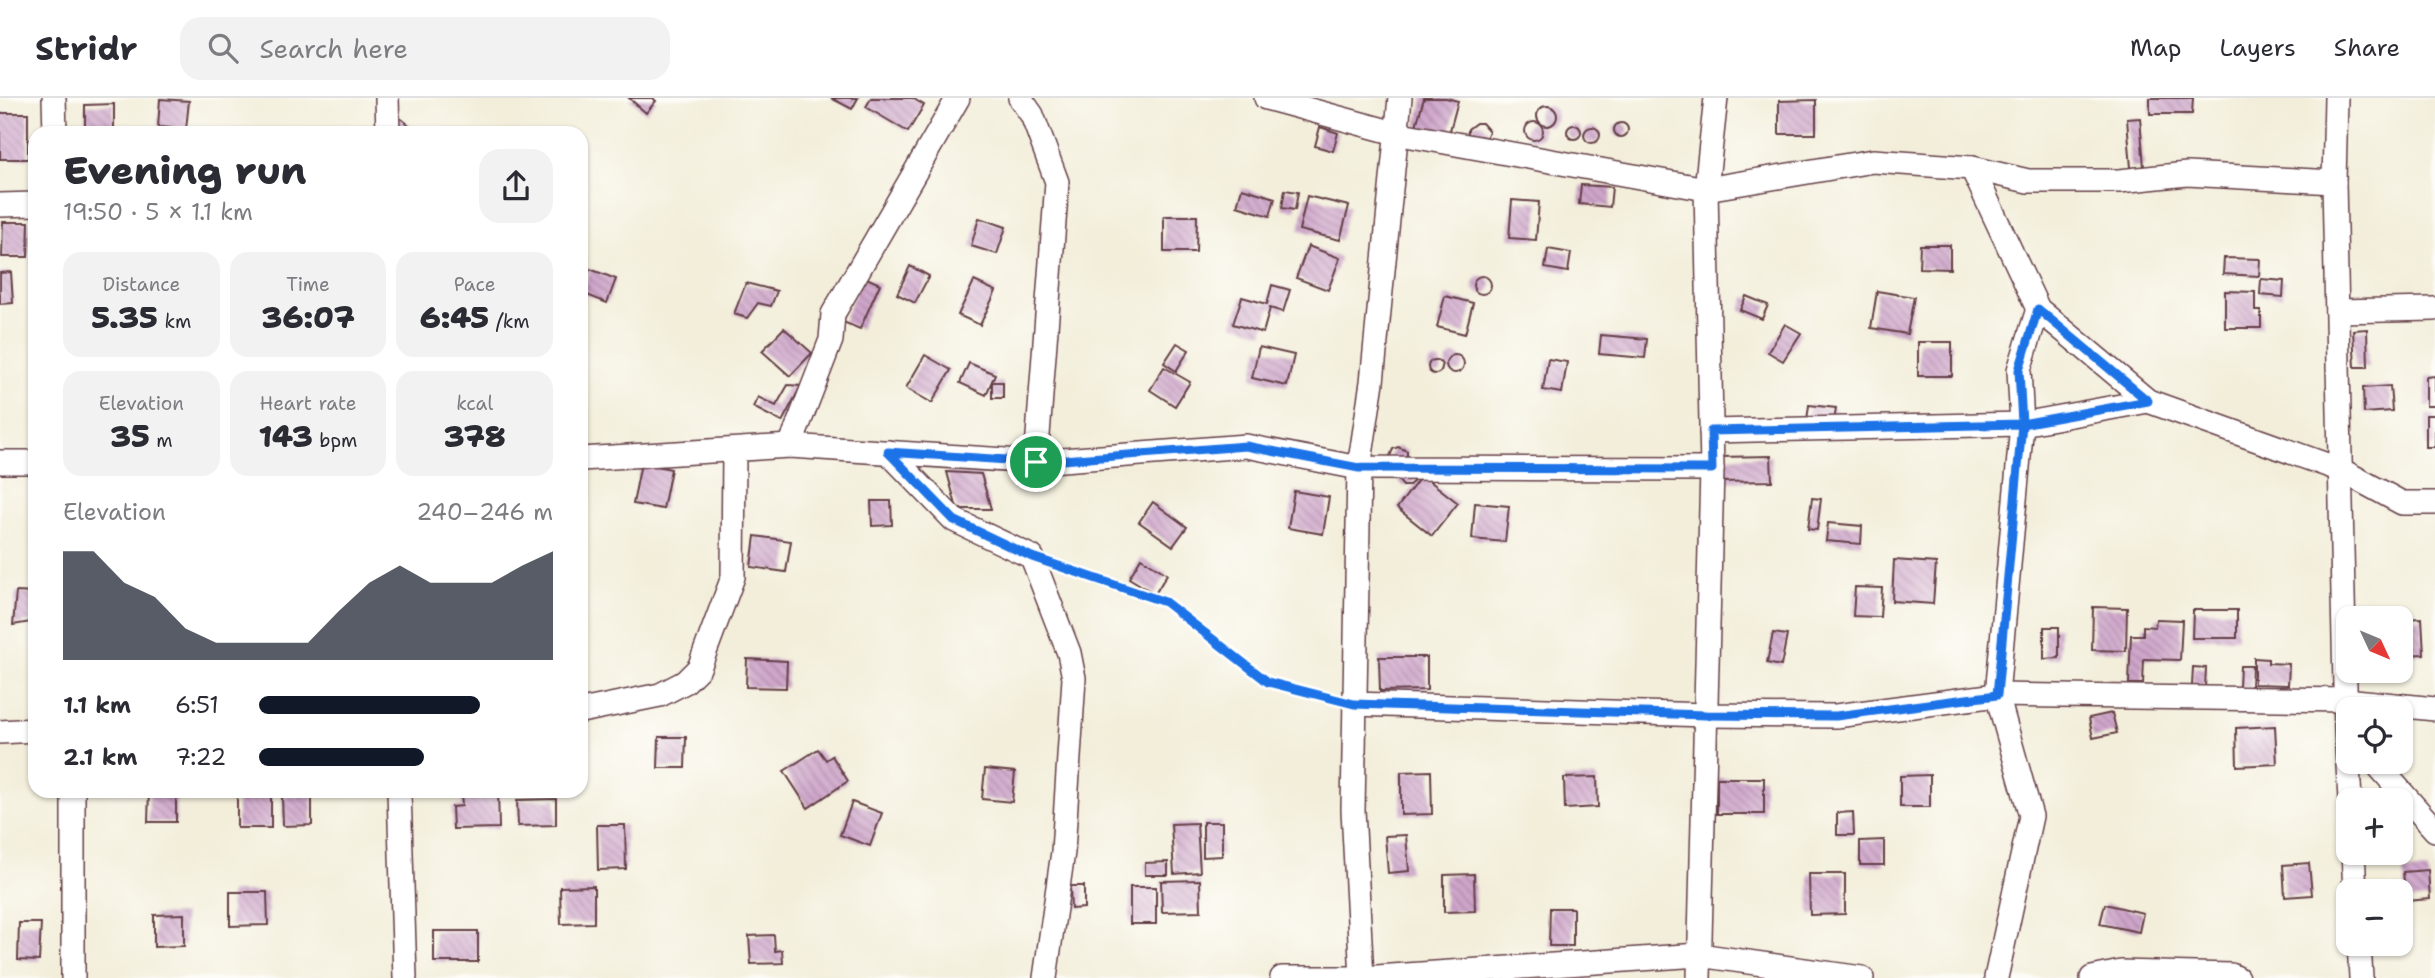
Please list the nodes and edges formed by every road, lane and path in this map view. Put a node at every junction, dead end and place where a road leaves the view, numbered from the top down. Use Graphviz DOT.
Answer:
graph roads {
  1 [pos="54,98"];
  2 [pos="387,98"];
  3 [pos="958,98"];
  4 [pos="1020,98"];
  5 [pos="1266,98"];
  6 [pos="1400,98"];
  7 [pos="2336,98"];
  8 [pos="1719,102"];
  9 [pos="55,126"];
  10 [pos="388,126"];
  11 [pos="1395,133"];
  12 [pos="1972,168"];
  13 [pos="2334,182"];
  14 [pos="1706,189"];
  15 [pos="28,204"];
  16 [pos="0,205"];
  17 [pos="2038,309"];
  18 [pos="2435,309"];
  19 [pos="2337,311"];
  20 [pos="2148,401"];
  21 [pos="2022,424"];
  22 [pos="1711,431"];
  23 [pos="790,446"];
  24 [pos="734,450"];
  25 [pos="888,452"];
  26 [pos="588,459"];
  27 [pos="0,462"];
  28 [pos="28,462"];
  29 [pos="1036,462"];
  30 [pos="1359,468"];
  31 [pos="1712,469"];
  32 [pos="2340,470"];
  33 [pos="2435,503"];
  34 [pos="1032,557"];
  35 [pos="1997,695"];
  36 [pos="2346,697"];
  37 [pos="2336,700"];
  38 [pos="1354,704"];
  39 [pos="2413,707"];
  40 [pos="2435,709"];
  41 [pos="588,710"];
  42 [pos="1706,715"];
  43 [pos="28,730"];
  44 [pos="0,732"];
  45 [pos="2385,774"];
  46 [pos="73,798"];
  47 [pos="399,798"];
  48 [pos="2435,830"];
  49 [pos="2360,956"];
  50 [pos="1699,967"];
  51 [pos="73,978"];
  52 [pos="405,978"];
  53 [pos="1045,978"];
  54 [pos="1282,978"];
  55 [pos="1362,978"];
  56 [pos="1861,978"];
  57 [pos="1996,978"];
  58 [pos="2092,978"];
  59 [pos="2237,978"];
  60 [pos="2361,978"];
  1 -- 9 [label="street"];
  2 -- 10 [label="street"];
  3 -- 23 [label="street"];
  4 -- 29 [label="street"];
  5 -- 11 [label="street"];
  6 -- 11 [label="street"];
  7 -- 13 [label="street"];
  8 -- 14 [label="street"];
  11 -- 14 [label="street"];
  11 -- 30 [label="street"];
  12 -- 13 [label="street"];
  12 -- 14 [label="street"];
  12 -- 17 [label="street"];
  13 -- 19 [label="street"];
  14 -- 22 [label="street"];
  15 -- 16 [label="street"];
  17 -- 20 [label="street"];
  17 -- 21 [label="street"];
  18 -- 19 [label="street"];
  19 -- 32 [label="street"];
  20 -- 21 [label="street"];
  20 -- 32 [label="street"];
  21 -- 22 [label="street"];
  21 -- 35 [label="street"];
  22 -- 31 [label="street"];
  23 -- 24 [label="street"];
  23 -- 25 [label="street"];
  24 -- 26 [label="street"];
  24 -- 41 [label="street"];
  25 -- 29 [label="street"];
  25 -- 34 [label="street"];
  27 -- 28 [label="street"];
  29 -- 30 [label="street"];
  30 -- 31 [label="street"];
  30 -- 38 [label="street"];
  31 -- 42 [label="street"];
  32 -- 33 [label="street"];
  32 -- 36 [label="street"];
  34 -- 38 [label="path"];
  34 -- 53 [label="street"];
  35 -- 37 [label="street"];
  35 -- 42 [label="street"];
  35 -- 57 [label="street"];
  38 -- 42 [label="street"];
  38 -- 55 [label="street"];
  39 -- 40 [label="street"];
  42 -- 50 [label="street"];
  43 -- 44 [label="street"];
  45 -- 48 [label="street"];
  46 -- 51 [label="street"];
  47 -- 52 [label="street"];
  49 -- 60 [label="street"];
  50 -- 55 [label="street"];
  50 -- 56 [label="street"];
  54 -- 55 [label="street"];
  58 -- 59 [label="street"];
}
